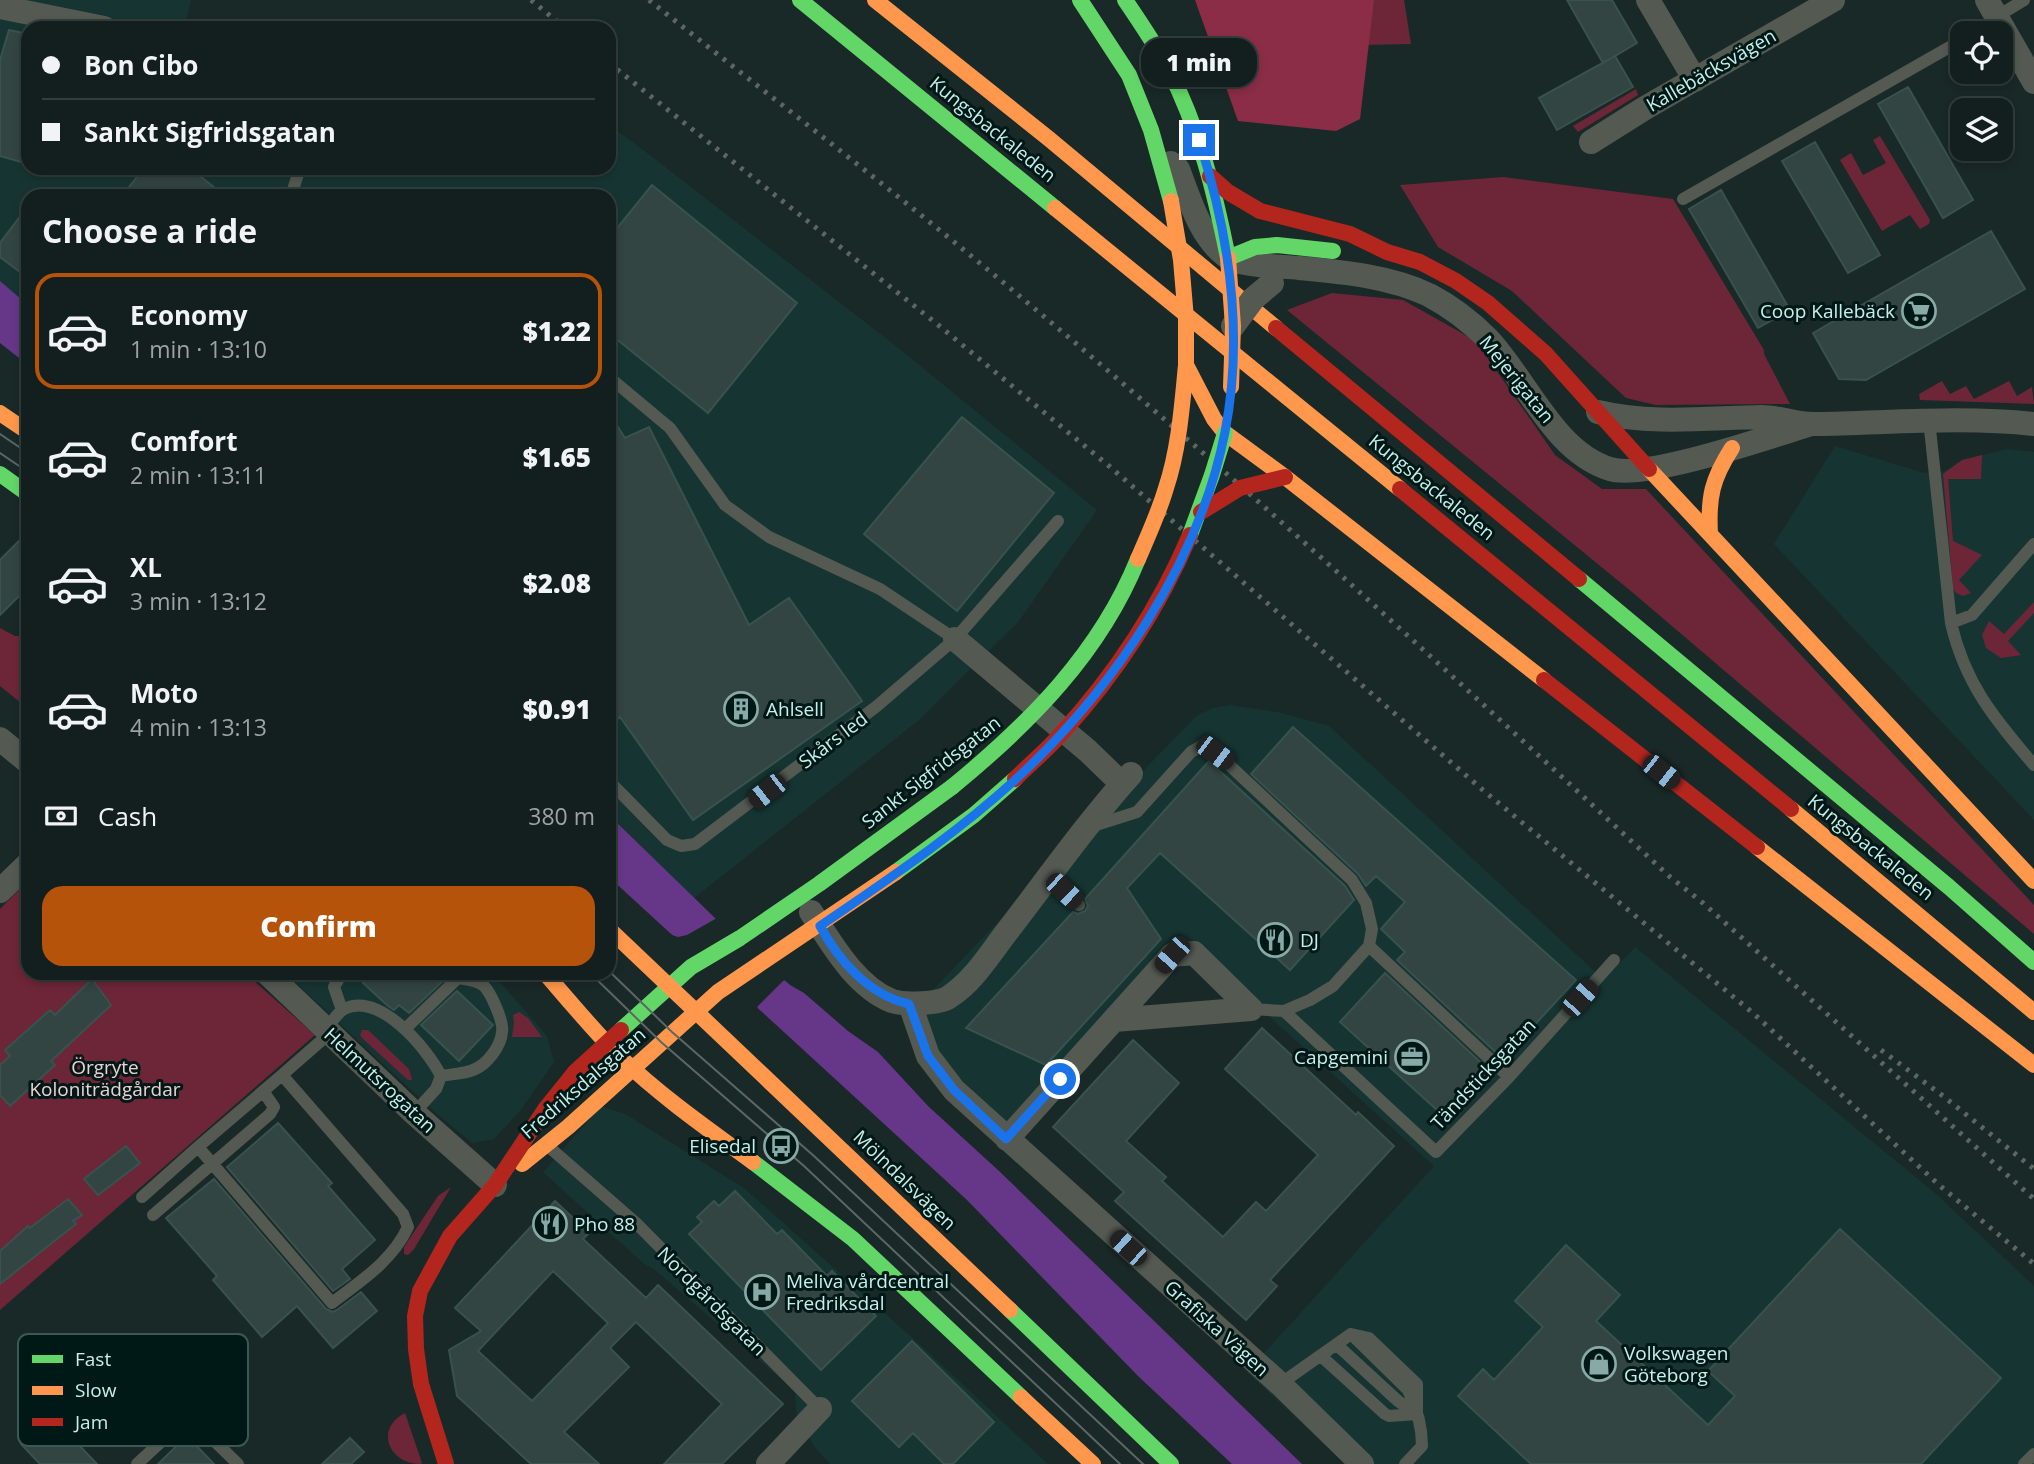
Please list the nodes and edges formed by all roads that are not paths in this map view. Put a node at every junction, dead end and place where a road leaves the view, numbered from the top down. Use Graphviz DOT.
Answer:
graph roads {
  1 [pos="800,0"];
  2 [pos="875,0"];
  3 [pos="1080,0"];
  4 [pos="1125,0"];
  5 [pos="1648,0"];
  6 [pos="1833,0"];
  7 [pos="2024,0"];
  8 [pos="0,7"];
  9 [pos="1994,12"];
  10 [pos="69,21"];
  11 [pos="1950,47"];
  12 [pos="2033,77"];
  13 [pos="1695,80"];
  14 [pos="1591,142"];
  15 [pos="1157,147"];
  16 [pos="1210,176"];
  17 [pos="1683,199"];
  18 [pos="1393,254"];
  19 [pos="1234,255"];
  20 [pos="1300,268"];
  21 [pos="1186,305"];
  22 [pos="1233,326"];
  23 [pos="1186,365"];
  24 [pos="616,383"];
  25 [pos="1598,412"];
  26 [pos="0,413"];
  27 [pos="1929,420"];
  28 [pos="1811,424"];
  29 [pos="2034,425"];
  30 [pos="21,427"];
  31 [pos="1225,433"];
  32 [pos="1732,448"];
  33 [pos="1649,469"];
  34 [pos="0,474"];
  35 [pos="1285,477"];
  36 [pos="21,489"];
  37 [pos="1201,512"];
  38 [pos="1058,521"];
  39 [pos="1710,534"];
  40 [pos="2034,544"];
  41 [pos="1951,623"];
  42 [pos="955,639"];
  43 [pos="0,739"];
  44 [pos="21,755"];
  45 [pos="2034,765"];
  46 [pos="616,788"];
  47 [pos="1086,828"];
  48 [pos="21,871"];
  49 [pos="1049,878"];
  50 [pos="2034,881"];
  51 [pos="0,891"];
  52 [pos="801,896"];
  53 [pos="1079,905"];
  54 [pos="820,926"];
  55 [pos="616,935"];
  56 [pos="1369,946"];
  57 [pos="1614,960"];
  58 [pos="2034,962"];
  59 [pos="282,980"];
  60 [pos="338,980"];
  61 [pos="452,980"];
  62 [pos="471,980"];
  63 [pos="551,980"];
  64 [pos="670,985"];
  65 [pos="909,1004"];
  66 [pos="696,1009"];
  67 [pos="1251,1009"];
  68 [pos="342,1010"];
  69 [pos="1284,1011"];
  70 [pos="2034,1013"];
  71 [pos="1114,1020"];
  72 [pos="405,1029"];
  73 [pos="328,1031"];
  74 [pos="607,1044"];
  75 [pos="2034,1065"];
  76 [pos="632,1068"];
  77 [pos="282,1075"];
  78 [pos="440,1076"];
  79 [pos="1509,1077"];
  80 [pos="264,1091"];
  81 [pos="414,1113"];
  82 [pos="1006,1139"];
  83 [pos="547,1145"];
  84 [pos="198,1147"];
  85 [pos="213,1164"];
  86 [pos="495,1185"];
  87 [pos="142,1197"];
  88 [pos="153,1215"];
  89 [pos="1337,1345"];
  90 [pos="1321,1356"];
  91 [pos="1280,1384"];
  92 [pos="820,1409"];
  93 [pos="1417,1414"];
  94 [pos="157,1446"];
  95 [pos="219,1446"];
  96 [pos="2034,1454"];
  97 [pos="137,1464"];
  98 [pos="238,1464"];
  99 [pos="446,1464"];
  100 [pos="768,1464"];
  101 [pos="1093,1464"];
  102 [pos="1171,1464"];
  103 [pos="1362,1464"];
  104 [pos="1405,1464"];
  105 [pos="2025,1464"];
  1 -- 70 [label="main road, Kungsbackaleden"];
  2 -- 58 [label="main road, Kungsbackaleden"];
  3 -- 15 [label="main road, Sankt Sigfridsgatan"];
  4 -- 16 [label="main road"];
  5 -- 13 [label="street"];
  6 -- 13 [label="street, Kallebäcksvägen"];
  7 -- 9 [label="lane"];
  8 -- 10 [label="street"];
  9 -- 12 [label="street"];
  11 -- 17 [label="lane"];
  13 -- 14 [label="street, Kallebäcksvägen"];
  15 -- 19 [label="street"];
  15 -- 21 [label="main road, Sankt Sigfridsgatan, bridge"];
  16 -- 18 [label="main road, Mejerigatan"];
  16 -- 19 [label="main road"];
  18 -- 19 [label="main road, Mejerigatan"];
  18 -- 25 [label="main road, Mejerigatan"];
  19 -- 20 [label="street, Mejerigatan"];
  19 -- 21 [label="main road"];
  19 -- 22 [label="main road, bridge"];
  20 -- 22 [label="street, bridge"];
  20 -- 33 [label="street, Mejerigatan"];
  21 -- 23 [label="main road, Sankt Sigfridsgatan, bridge"];
  22 -- 31 [label="main road, bridge"];
  23 -- 31 [label="main road, Sankt Sigfridsgatan"];
  23 -- 52 [label="main road, Sankt Sigfridsgatan, bridge"];
  24 -- 42 [label="lane"];
  25 -- 28 [label="street, Mejerigatan"];
  25 -- 33 [label="main road, Mejerigatan"];
  26 -- 30 [label="main road"];
  27 -- 28 [label="street, Mejerigatan"];
  27 -- 29 [label="street, Mejerigatan"];
  27 -- 41 [label="lane"];
  28 -- 32 [label="street, Mejerigatan"];
  31 -- 35 [label="main road, Sankt Sigfridsgatan"];
  31 -- 37 [label="main road, bridge"];
  32 -- 33 [label="street, Mejerigatan"];
  32 -- 39 [label="main road"];
  33 -- 39 [label="main road"];
  34 -- 36 [label="main road"];
  35 -- 37 [label="main road, bridge"];
  35 -- 75 [label="main road, Sankt Sigfridsgatan"];
  37 -- 54 [label="main road, bridge"];
  38 -- 42 [label="lane, Skårs led"];
  39 -- 50 [label="main road"];
  40 -- 41 [label="lane"];
  41 -- 45 [label="lane"];
  42 -- 46 [label="lane, Skårs led"];
  42 -- 47 [label="street"];
  43 -- 44 [label="street"];
  47 -- 49 [label="street"];
  47 -- 56 [label="lane"];
  48 -- 51 [label="street"];
  49 -- 53 [label="lane"];
  49 -- 65 [label="street"];
  52 -- 54 [label="street"];
  52 -- 64 [label="main road, Sankt Sigfridsgatan"];
  54 -- 65 [label="street"];
  54 -- 66 [label="main road"];
  55 -- 64 [label="main road, Mölndalsvägen"];
  56 -- 69 [label="lane"];
  56 -- 79 [label="lane"];
  57 -- 79 [label="lane, Tändsticksgatan"];
  59 -- 73 [label="street, Helmutsrogatan"];
  60 -- 68 [label="lane"];
  61 -- 72 [label="lane"];
  62 -- 78 [label="lane"];
  63 -- 74 [label="main road"];
  64 -- 66 [label="main road, Mölndalsvägen"];
  64 -- 74 [label="main road, Fredriksdalsgatan"];
  65 -- 82 [label="street, Grafiska Vägen"];
  66 -- 76 [label="main road, Fredriksdalsgatan"];
  66 -- 102 [label="main road, Mölndalsvägen"];
  67 -- 69 [label="lane"];
  67 -- 71 [label="street"];
  67 -- 71 [label="street"];
  68 -- 72 [label="lane"];
  68 -- 73 [label="lane"];
  69 -- 79 [label="lane, Tändsticksgatan"];
  71 -- 82 [label="street"];
  72 -- 78 [label="lane"];
  73 -- 77 [label="lane"];
  73 -- 81 [label="street, Helmutsrogatan"];
  74 -- 76 [label="main road"];
  74 -- 86 [label="main road, Fredriksdalsgatan"];
  76 -- 83 [label="main road, Fredriksdalsgatan"];
  76 -- 101 [label="main road"];
  77 -- 80 [label="lane"];
  77 -- 85 [label="lane"];
  78 -- 81 [label="lane"];
  80 -- 84 [label="lane"];
  80 -- 85 [label="lane"];
  81 -- 86 [label="street, Helmutsrogatan"];
  82 -- 91 [label="street, Grafiska Vägen"];
  83 -- 86 [label="main road, Fredriksdalsgatan"];
  83 -- 92 [label="lane, Nordgårdsgatan"];
  84 -- 85 [label="lane"];
  84 -- 87 [label="lane"];
  85 -- 88 [label="lane"];
  86 -- 99 [label="main road, Fredriksdalsgatan"];
  89 -- 90 [label="lane"];
  89 -- 93 [label="lane"];
  89 -- 93 [label="lane"];
  90 -- 91 [label="lane"];
  90 -- 93 [label="lane"];
  91 -- 103 [label="street, Grafiska Vägen"];
  92 -- 100 [label="street, Nordgårdsgatan"];
  93 -- 104 [label="lane"];
  94 -- 97 [label="lane"];
  95 -- 98 [label="lane"];
  96 -- 105 [label="lane"];
}
